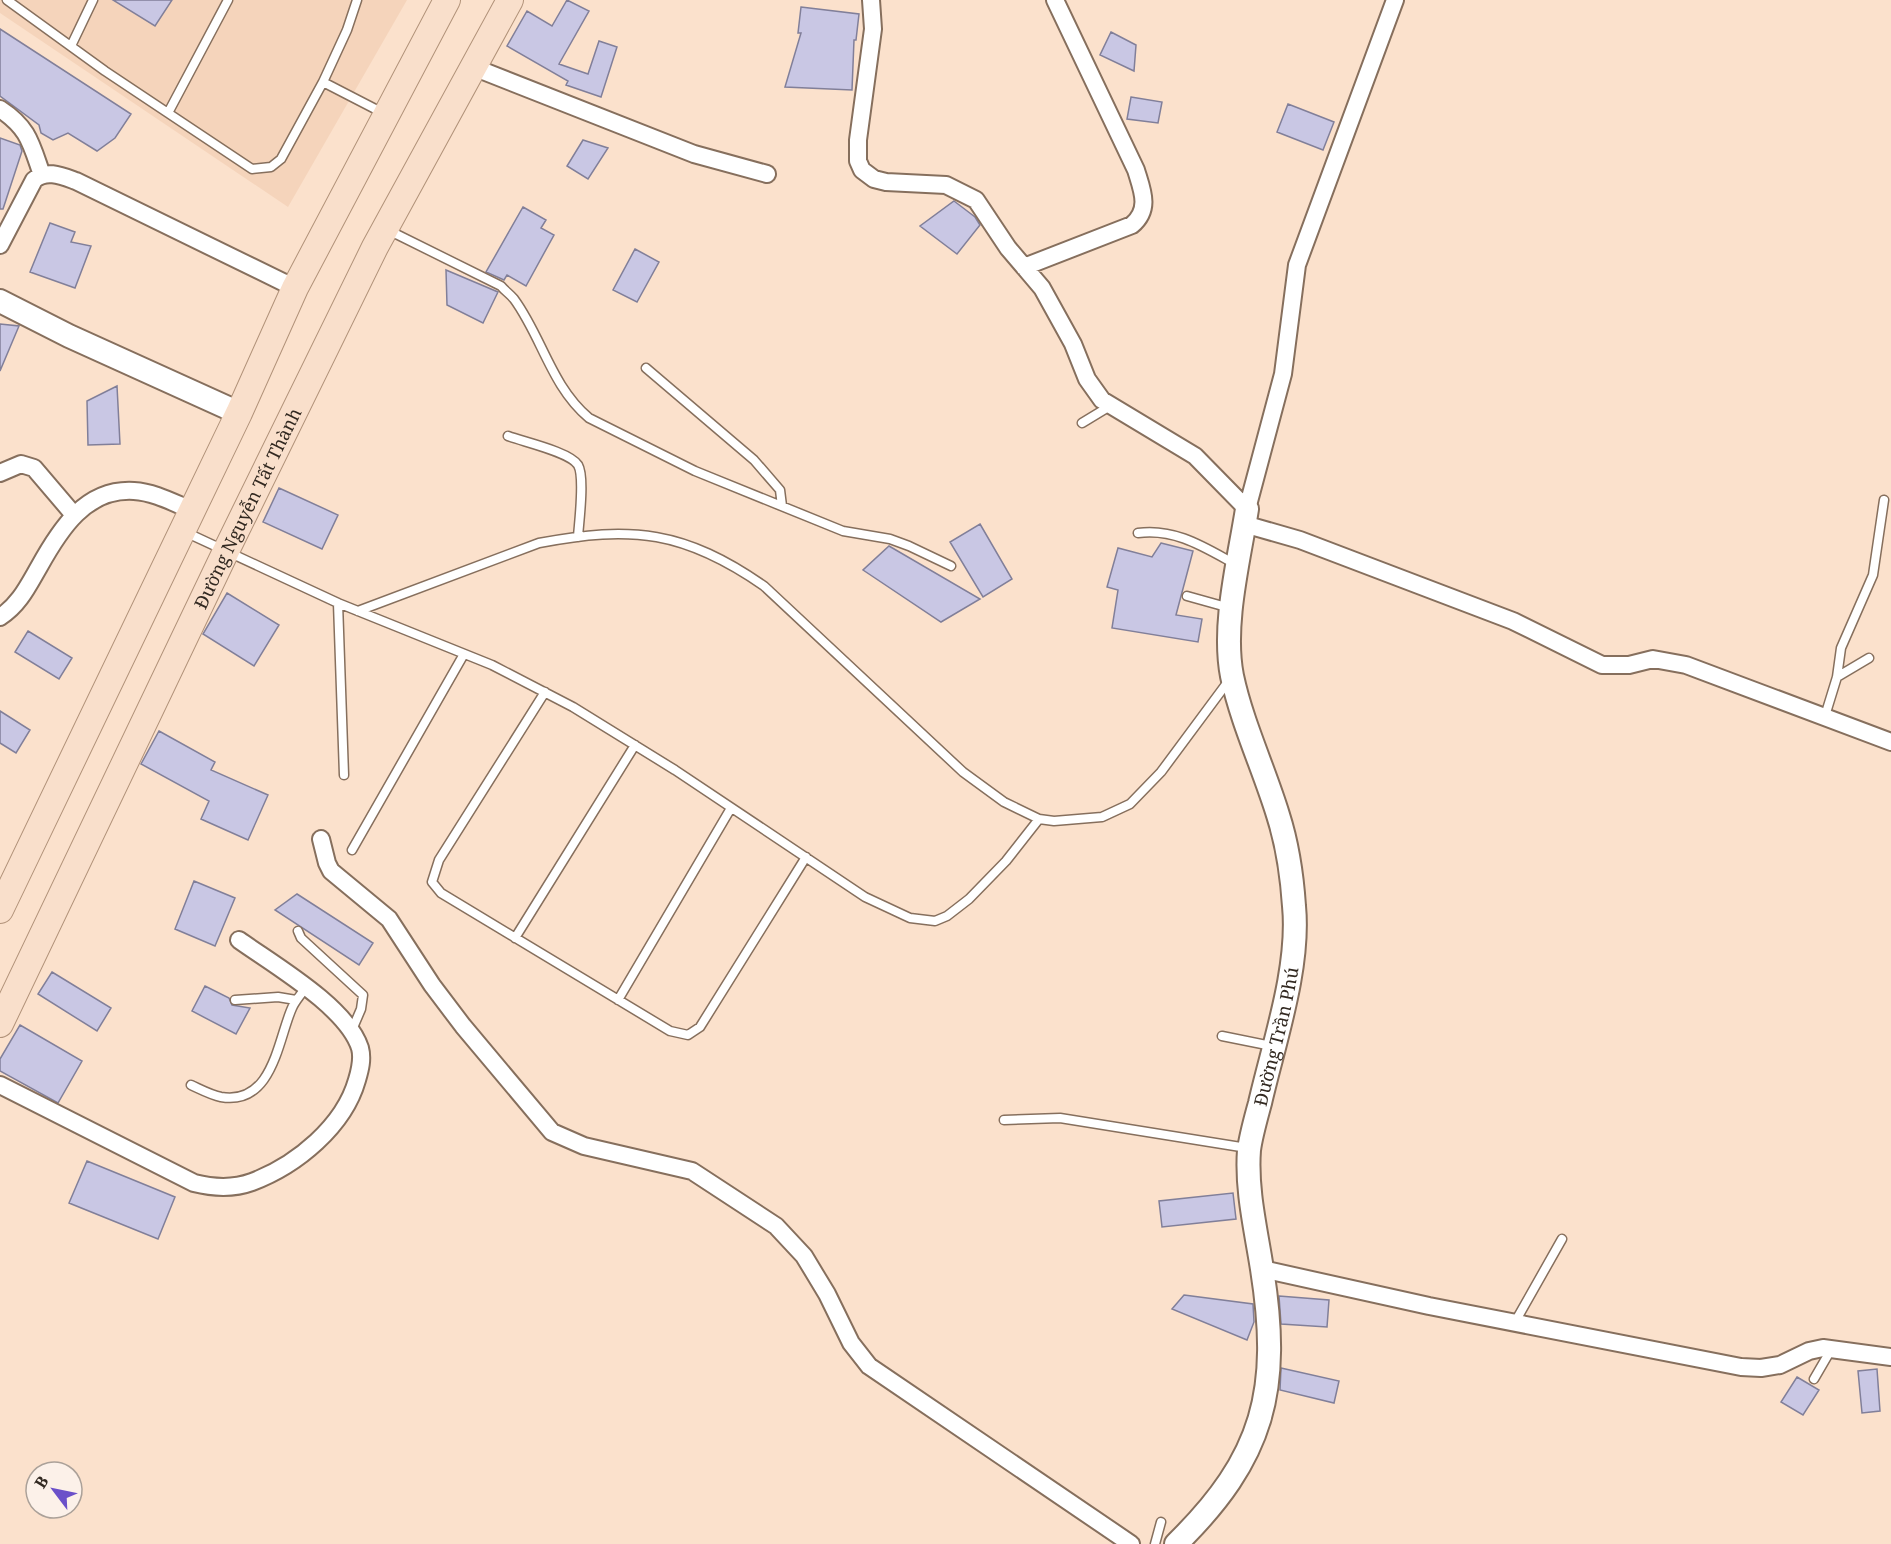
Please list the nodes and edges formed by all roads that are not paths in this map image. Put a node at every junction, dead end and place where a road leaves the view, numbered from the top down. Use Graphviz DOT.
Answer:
graph roads {
  1 [pos="7,0"];
  2 [pos="93,0"];
  3 [pos="228,0"];
  4 [pos="357,0"];
  5 [pos="447,0"];
  6 [pos="510,0"];
  7 [pos="871,0"];
  8 [pos="1055,0"];
  9 [pos="1395,0"];
  10 [pos="71,46"];
  11 [pos="473,67"];
  12 [pos="323,82"];
  13 [pos="0,108"];
  14 [pos="168,113"];
  15 [pos="385,114"];
  16 [pos="767,174"];
  17 [pos="42,175"];
  18 [pos="385,229"];
  19 [pos="1,237"];
  20 [pos="1024,267"];
  21 [pos="295,288"];
  22 [pos="0,301"];
  23 [pos="646,368"];
  24 [pos="1110,406"];
  25 [pos="239,413"];
  26 [pos="1082,423"];
  27 [pos="508,436"];
  28 [pos="0,473"];
  29 [pos="1884,500"];
  30 [pos="782,506"];
  31 [pos="74,515"];
  32 [pos="1246,517"];
  33 [pos="187,520"];
  34 [pos="1138,533"];
  35 [pos="578,537"];
  36 [pos="226,551"];
  37 [pos="1238,565"];
  38 [pos="951,566"];
  39 [pos="1187,596"];
  40 [pos="338,603"];
  41 [pos="1233,609"];
  42 [pos="358,611"];
  43 [pos="0,617"];
  44 [pos="464,654"];
  45 [pos="1869,658"];
  46 [pos="1232,675"];
  47 [pos="1837,677"];
  48 [pos="545,692"];
  49 [pos="1825,716"];
  50 [pos="1891,742"];
  51 [pos="635,745"];
  52 [pos="344,775"];
  53 [pos="731,808"];
  54 [pos="1039,819"];
  55 [pos="321,839"];
  56 [pos="352,850"];
  57 [pos="806,857"];
  58 [pos="0,910"];
  59 [pos="297,931"];
  60 [pos="515,938"];
  61 [pos="239,940"];
  62 [pos="301,994"];
  63 [pos="235,1000"];
  64 [pos="618,1000"];
  65 [pos="1,1019"];
  66 [pos="352,1030"];
  67 [pos="1222,1036"];
  68 [pos="1273,1046"];
  69 [pos="0,1085"];
  70 [pos="191,1085"];
  71 [pos="1004,1120"];
  72 [pos="1250,1148"];
  73 [pos="1562,1239"];
  74 [pos="1262,1269"];
  75 [pos="1515,1322"];
  76 [pos="1832,1348"];
  77 [pos="1891,1357"];
  78 [pos="1814,1379"];
  79 [pos="1161,1522"];
  80 [pos="1131,1544"];
  81 [pos="1155,1544"];
  82 [pos="1176,1544"];
  1 -- 10 [label="lane"];
  2 -- 10 [label="lane"];
  3 -- 14 [label="lane"];
  4 -- 12 [label="lane"];
  5 -- 15 [label="main road"];
  6 -- 11 [label="main road, Đường Nguyễn Tất Thành"];
  7 -- 20 [label="street"];
  8 -- 20 [label="street"];
  9 -- 32 [label="street"];
  10 -- 14 [label="lane"];
  11 -- 16 [label="street"];
  11 -- 18 [label="main road, Đường Nguyễn Tất Thành"];
  12 -- 14 [label="lane"];
  12 -- 15 [label="lane"];
  13 -- 17 [label="street"];
  15 -- 21 [label="main road"];
  17 -- 19 [label="street"];
  17 -- 21 [label="street"];
  18 -- 30 [label="lane"];
  18 -- 36 [label="main road, Đường Nguyễn Tất Thành"];
  20 -- 24 [label="street"];
  21 -- 25 [label="main road"];
  22 -- 25 [label="street"];
  23 -- 30 [label="lane"];
  24 -- 26 [label="lane"];
  24 -- 32 [label="street"];
  25 -- 33 [label="main road"];
  27 -- 35 [label="lane"];
  28 -- 31 [label="street"];
  29 -- 47 [label="lane"];
  30 -- 38 [label="lane"];
  31 -- 33 [label="street"];
  31 -- 43 [label="street"];
  32 -- 37 [label="street, Đường Trần Phú"];
  32 -- 49 [label="street"];
  33 -- 36 [label="lane"];
  33 -- 58 [label="main road"];
  34 -- 37 [label="lane"];
  35 -- 42 [label="lane"];
  35 -- 54 [label="lane"];
  36 -- 40 [label="lane"];
  36 -- 65 [label="main road, Đường Nguyễn Tất Thành"];
  37 -- 41 [label="street, Đường Trần Phú"];
  39 -- 41 [label="lane"];
  40 -- 42 [label="lane"];
  40 -- 52 [label="lane"];
  41 -- 46 [label="street, Đường Trần Phú"];
  42 -- 44 [label="lane"];
  44 -- 48 [label="lane"];
  44 -- 56 [label="lane"];
  45 -- 47 [label="lane"];
  46 -- 54 [label="lane"];
  46 -- 68 [label="street, Đường Trần Phú"];
  47 -- 49 [label="lane"];
  48 -- 51 [label="lane"];
  48 -- 60 [label="lane"];
  49 -- 50 [label="street"];
  51 -- 53 [label="lane"];
  51 -- 60 [label="lane"];
  53 -- 57 [label="lane"];
  53 -- 64 [label="lane"];
  54 -- 57 [label="lane"];
  55 -- 80 [label="street"];
  57 -- 64 [label="lane"];
  59 -- 66 [label="lane"];
  60 -- 64 [label="lane"];
  61 -- 62 [label="street"];
  62 -- 63 [label="lane"];
  62 -- 66 [label="street"];
  62 -- 70 [label="lane"];
  66 -- 69 [label="street"];
  67 -- 68 [label="lane"];
  68 -- 72 [label="street, Đường Trần Phú"];
  71 -- 72 [label="lane"];
  72 -- 74 [label="street, Đường Trần Phú"];
  73 -- 75 [label="lane"];
  74 -- 75 [label="street"];
  74 -- 82 [label="street, Đường Trần Phú"];
  75 -- 76 [label="street"];
  76 -- 77 [label="street"];
  76 -- 78 [label="lane"];
  79 -- 81 [label="lane"];
}
